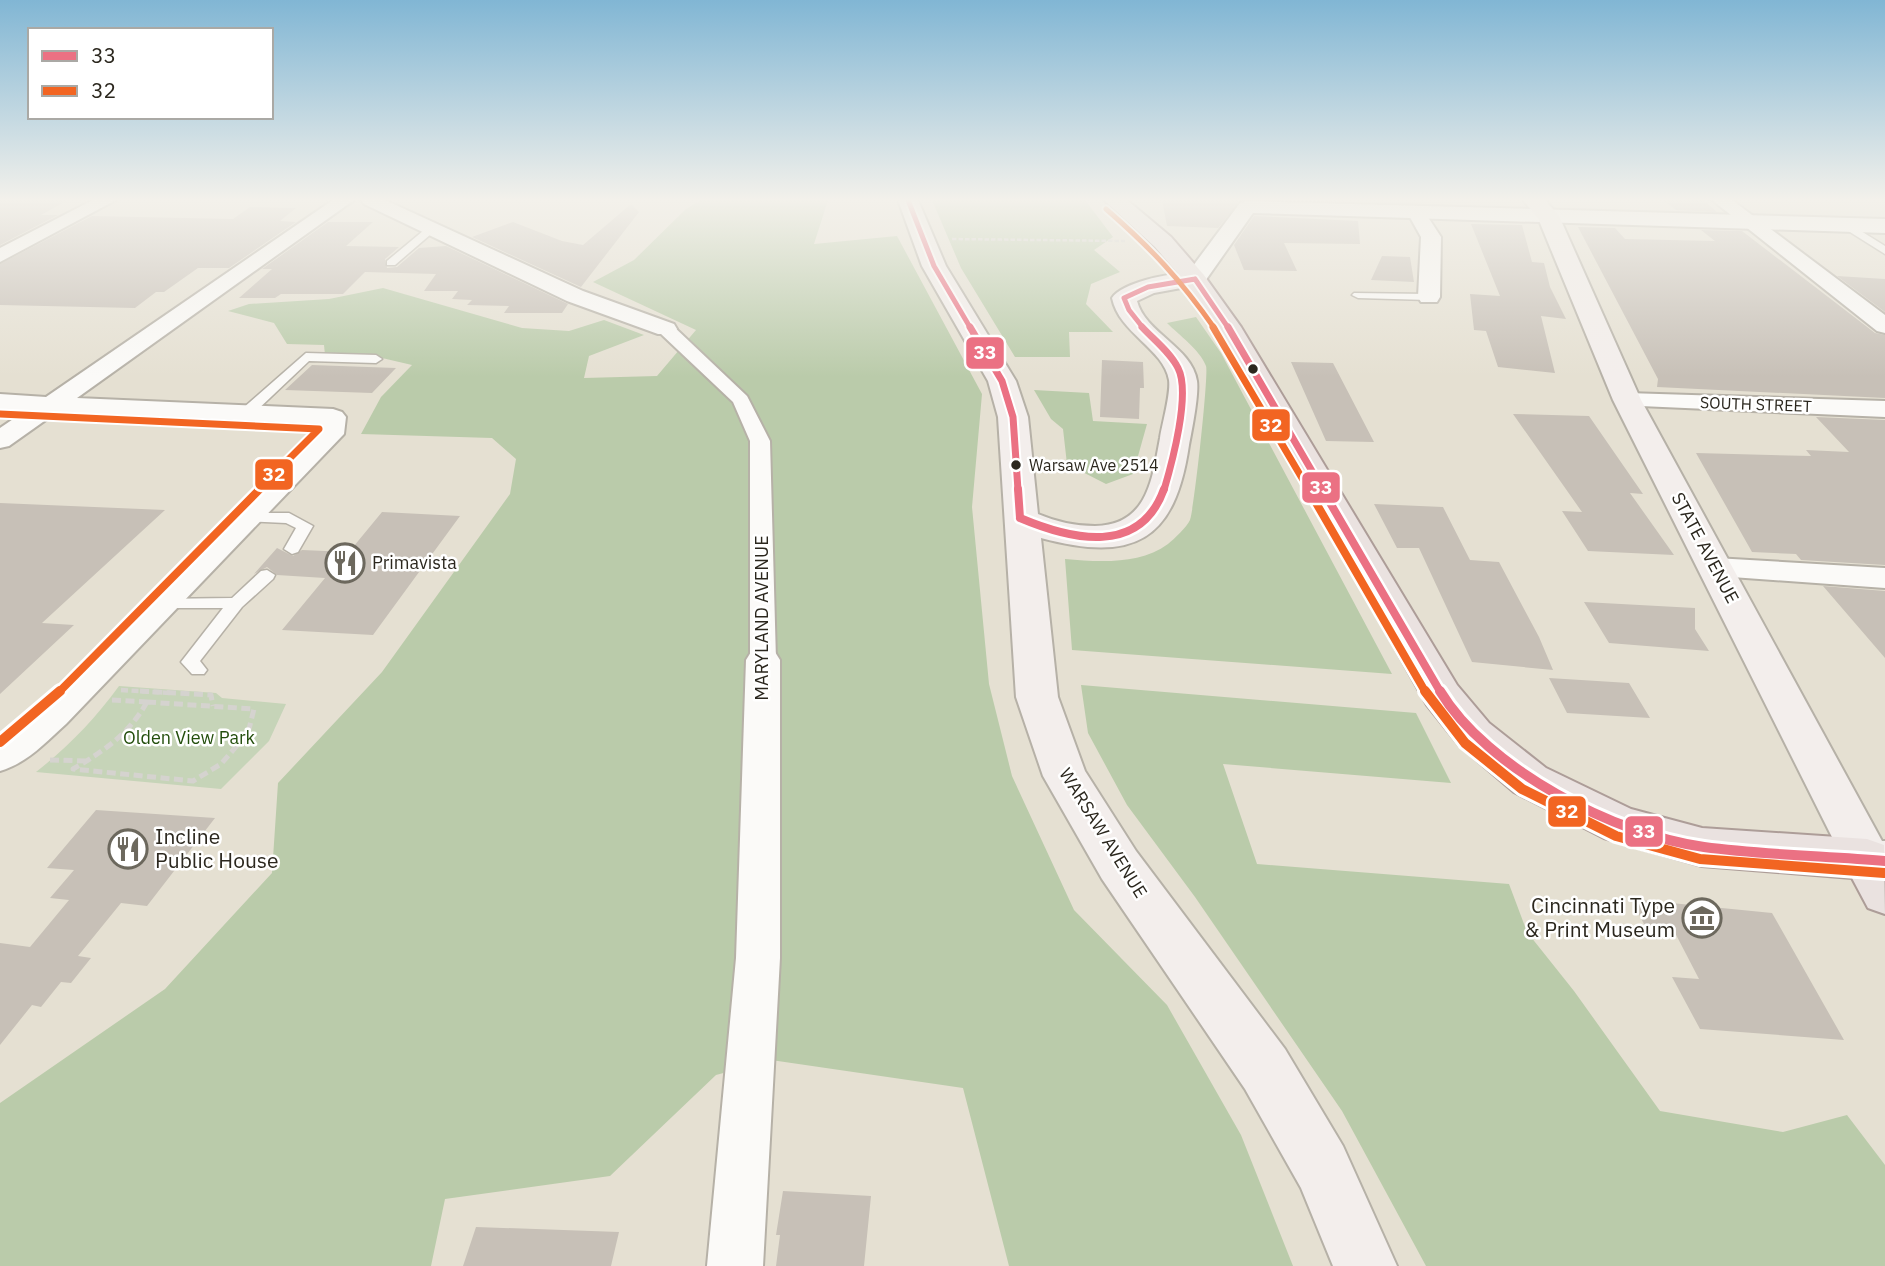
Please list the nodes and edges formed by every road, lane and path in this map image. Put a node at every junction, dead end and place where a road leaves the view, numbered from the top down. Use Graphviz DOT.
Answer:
graph roads {
  1 [pos="260,259"];
  2 [pos="396,259"];
  3 [pos="498,259"];
  4 [pos="931,259"];
  5 [pos="1178,259"];
  6 [pos="1209,259"];
  7 [pos="1430,259"];
  8 [pos="1564,259"];
  9 [pos="1798,259"];
  10 [pos="391,263"];
  11 [pos="1195,279"];
  12 [pos="1358,295"];
  13 [pos="1429,297"];
  14 [pos="1885,326"];
  15 [pos="666,329"];
  16 [pos="376,359"];
  17 [pos="1627,400"];
  18 [pos="0,402"];
  19 [pos="52,404"];
  20 [pos="1885,409"];
  21 [pos="247,412"];
  22 [pos="0,440"];
  23 [pos="247,518"];
  24 [pos="1020,518"];
  25 [pos="292,549"];
  26 [pos="1715,568"];
  27 [pos="267,575"];
  28 [pos="1885,578"];
  29 [pos="163,603"];
  30 [pos="236,603"];
  31 [pos="763,660"];
  32 [pos="198,670"];
  33 [pos="119,690"];
  34 [pos="108,700"];
  35 [pos="147,702"];
  36 [pos="213,706"];
  37 [pos="0,757"];
  38 [pos="48,760"];
  39 [pos="87,761"];
  40 [pos="1879,871"];
  41 [pos="735,1266"];
  42 [pos="1365,1266"];
  1 -- 19 [label="street"];
  2 -- 10 [label="lane"];
  3 -- 15 [label="street, MARYLAND AVENUE"];
  4 -- 24 [label="main road, WARSAW AVENUE"];
  5 -- 11 [label="main road"];
  6 -- 11 [label="street"];
  7 -- 13 [label="street"];
  8 -- 17 [label="main road, STATE AVENUE"];
  9 -- 14 [label="street"];
  11 -- 24 [label="main road"];
  11 -- 40 [label="main road"];
  12 -- 13 [label="lane"];
  15 -- 31 [label="street, MARYLAND AVENUE"];
  16 -- 21 [label="lane"];
  17 -- 20 [label="street, SOUTH STREET"];
  17 -- 26 [label="main road, STATE AVENUE"];
  18 -- 19 [label="street"];
  19 -- 21 [label="street"];
  19 -- 22 [label="street"];
  21 -- 23 [label="street"];
  23 -- 25 [label="lane"];
  23 -- 29 [label="street"];
  24 -- 42 [label="main road, WARSAW AVENUE"];
  26 -- 28 [label="street"];
  26 -- 40 [label="main road, STATE AVENUE"];
  27 -- 30 [label="lane"];
  29 -- 30 [label="lane"];
  29 -- 37 [label="street"];
  30 -- 32 [label="lane"];
  31 -- 41 [label="street, MARYLAND AVENUE"];
  33 -- 36 [label="path"];
  34 -- 35 [label="path"];
  35 -- 36 [label="path"];
  35 -- 39 [label="path"];
  36 -- 39 [label="path"];
  38 -- 39 [label="path"];
}
